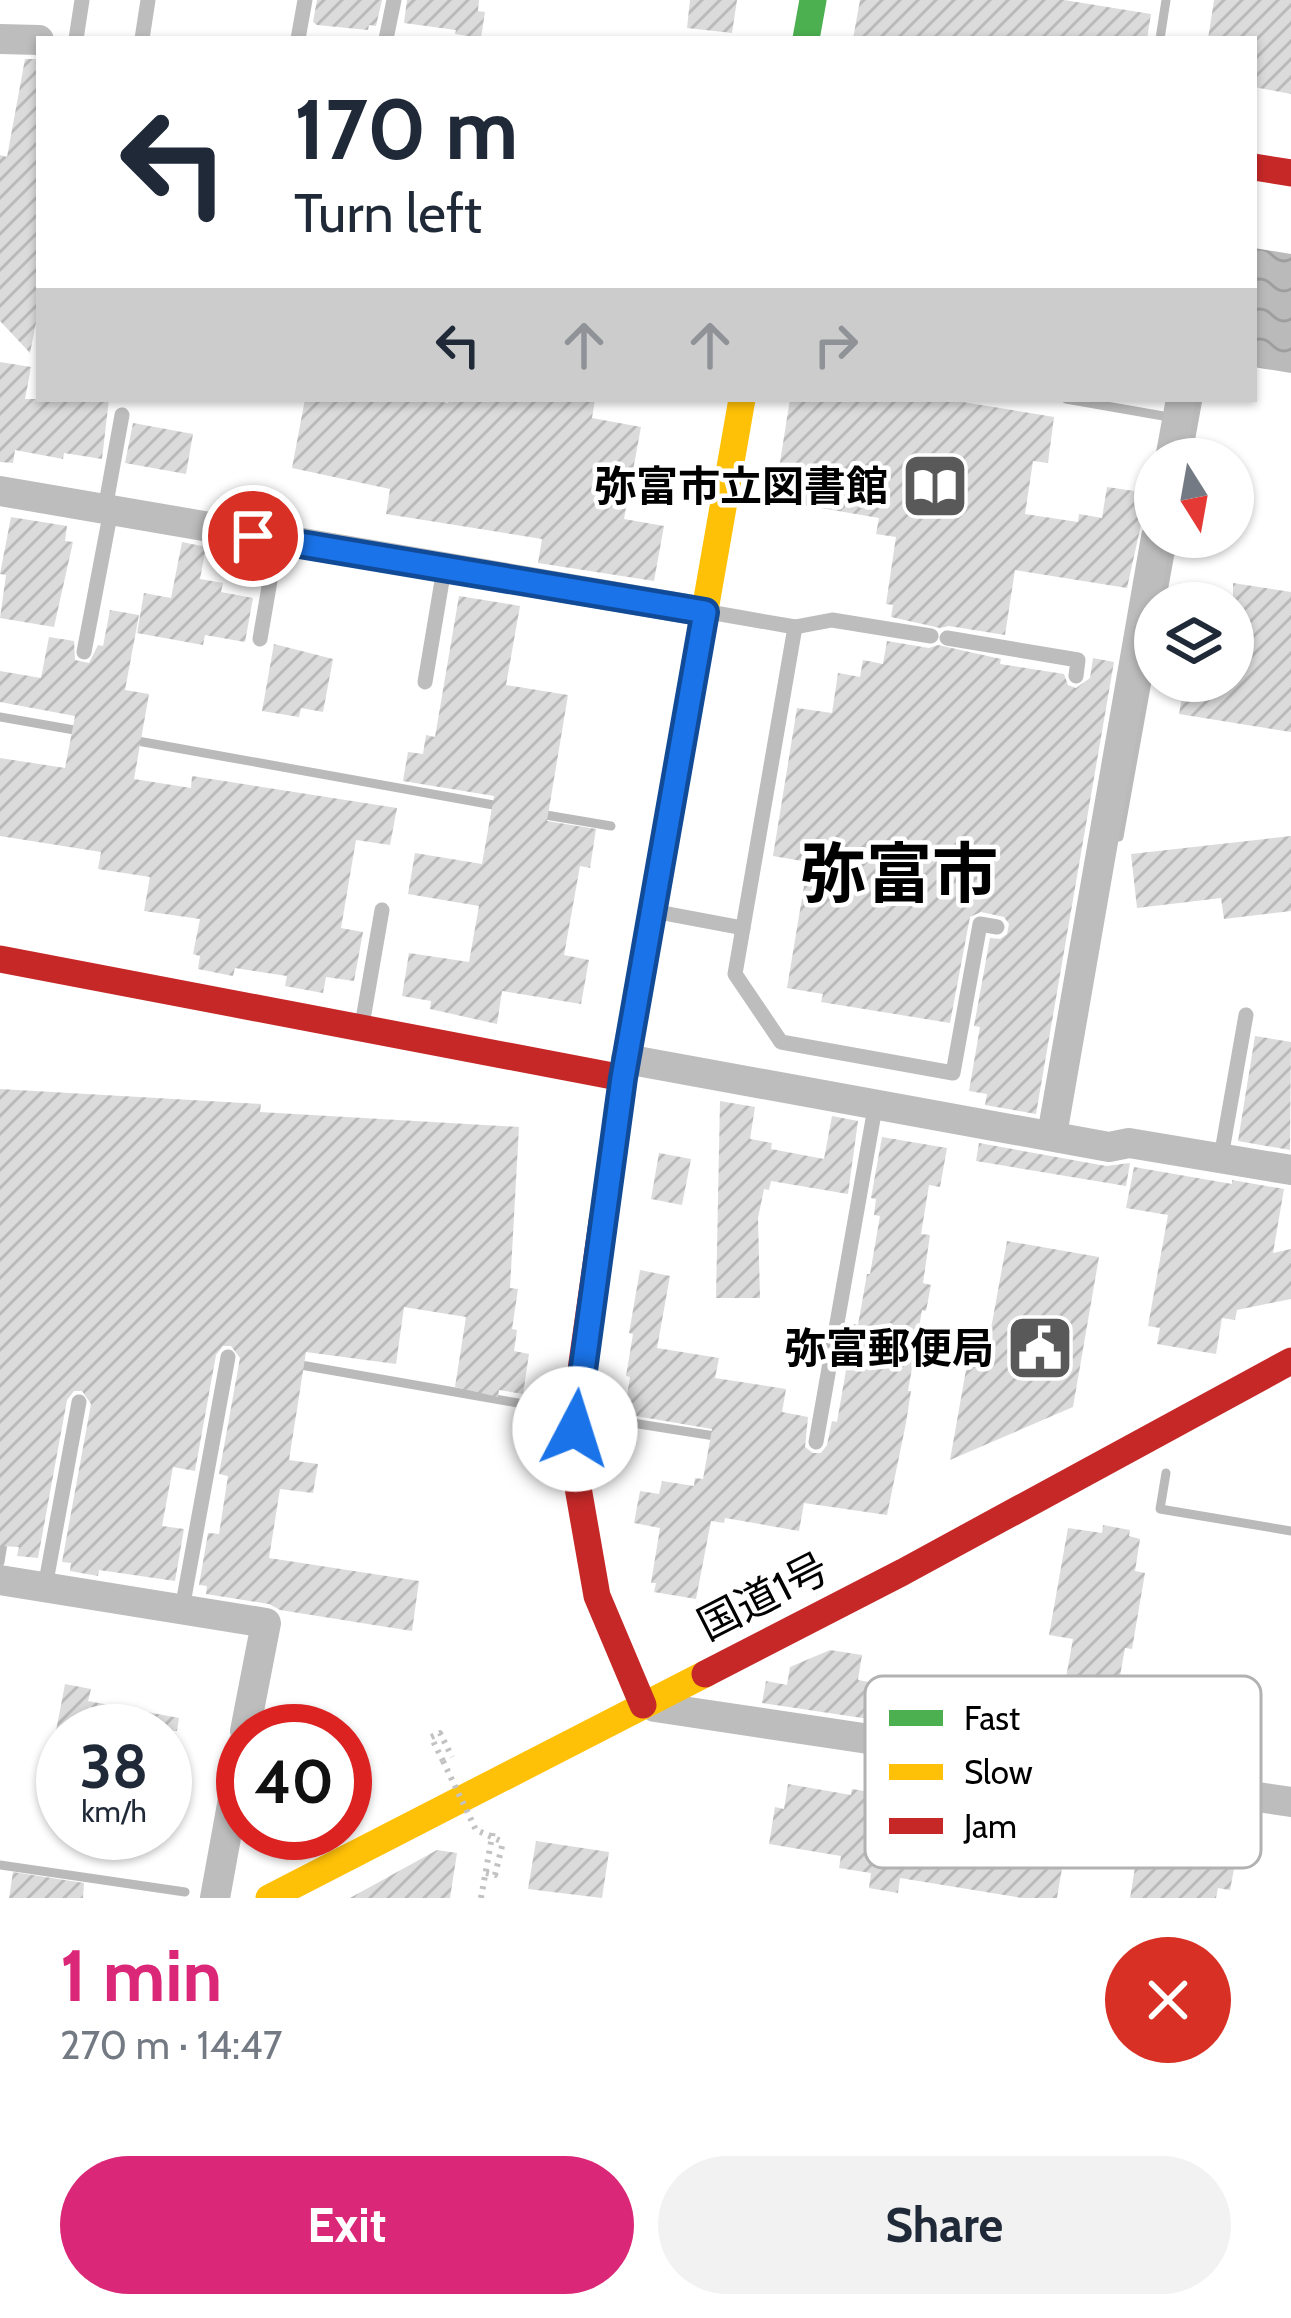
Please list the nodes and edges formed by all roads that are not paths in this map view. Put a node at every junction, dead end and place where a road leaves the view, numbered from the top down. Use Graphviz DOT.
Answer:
graph roads {
  1 [pos="82,0"];
  2 [pos="148,0"];
  3 [pos="304,0"];
  4 [pos="394,0"];
  5 [pos="813,0"];
  6 [pos="76,36"];
  7 [pos="142,36"];
  8 [pos="298,36"];
  9 [pos="387,36"];
  10 [pos="807,36"];
  11 [pos="0,39"];
  12 [pos="36,40"];
  13 [pos="1257,167"];
  14 [pos="1291,173"];
  15 [pos="741,402"];
  16 [pos="1180,402"];
  17 [pos="122,415"];
  18 [pos="1174,438"];
  19 [pos="0,490"];
  20 [pos="108,510"];
  21 [pos="277,540"];
  22 [pos="1152,558"];
  23 [pos="444,569"];
  24 [pos="705,612"];
  25 [pos="795,627"];
  26 [pos="260,639"];
  27 [pos="84,652"];
  28 [pos="1076,676"];
  29 [pos="425,682"];
  30 [pos="382,910"];
  31 [pos="652,911"];
  32 [pos="998,927"];
  33 [pos="743,928"];
  34 [pos="0,959"];
  35 [pos="1246,1016"];
  36 [pos="362,1028"];
  37 [pos="625,1069"];
  38 [pos="876,1102"];
  39 [pos="1052,1136"];
  40 [pos="1221,1157"];
  41 [pos="1291,1170"];
  42 [pos="228,1357"];
  43 [pos="1291,1361"];
  44 [pos="80,1402"];
  45 [pos="816,1442"];
  46 [pos="0,1580"];
  47 [pos="45,1587"];
  48 [pos="182,1610"];
  49 [pos="250,1704"];
  50 [pos="643,1705"];
  51 [pos="865,1738"];
  52 [pos="1261,1798"];
  53 [pos="1291,1802"];
  54 [pos="221,1860"];
  55 [pos="214,1898"];
  56 [pos="268,1898"];
  1 -- 6 [label="lane"];
  2 -- 7 [label="lane"];
  3 -- 8 [label="lane"];
  4 -- 9 [label="lane"];
  5 -- 10 [label="main road"];
  11 -- 12 [label="street"];
  13 -- 14 [label="main road"];
  15 -- 24 [label="main road"];
  16 -- 18 [label="street"];
  17 -- 20 [label="lane"];
  19 -- 20 [label="street"];
  20 -- 21 [label="street"];
  20 -- 27 [label="lane"];
  21 -- 23 [label="street"];
  21 -- 26 [label="lane"];
  22 -- 39 [label="street"];
  23 -- 24 [label="street"];
  23 -- 29 [label="lane"];
  24 -- 25 [label="lane"];
  24 -- 31 [label="main road"];
  25 -- 28 [label="lane"];
  25 -- 33 [label="lane"];
  30 -- 36 [label="lane"];
  31 -- 33 [label="lane"];
  31 -- 37 [label="main road"];
  32 -- 33 [label="lane"];
  34 -- 36 [label="main road"];
  35 -- 40 [label="lane"];
  36 -- 37 [label="main road"];
  37 -- 38 [label="street"];
  37 -- 50 [label="main road"];
  38 -- 39 [label="street"];
  38 -- 45 [label="lane"];
  39 -- 40 [label="street"];
  40 -- 41 [label="street"];
  42 -- 48 [label="lane"];
  43 -- 50 [label="main road, 国道1号"];
  44 -- 47 [label="lane"];
  46 -- 47 [label="street"];
  47 -- 48 [label="street"];
  48 -- 49 [label="street"];
  50 -- 51 [label="street"];
  50 -- 56 [label="main road, 国道1号"];
  52 -- 53 [label="street"];
  54 -- 55 [label="street"];
}
